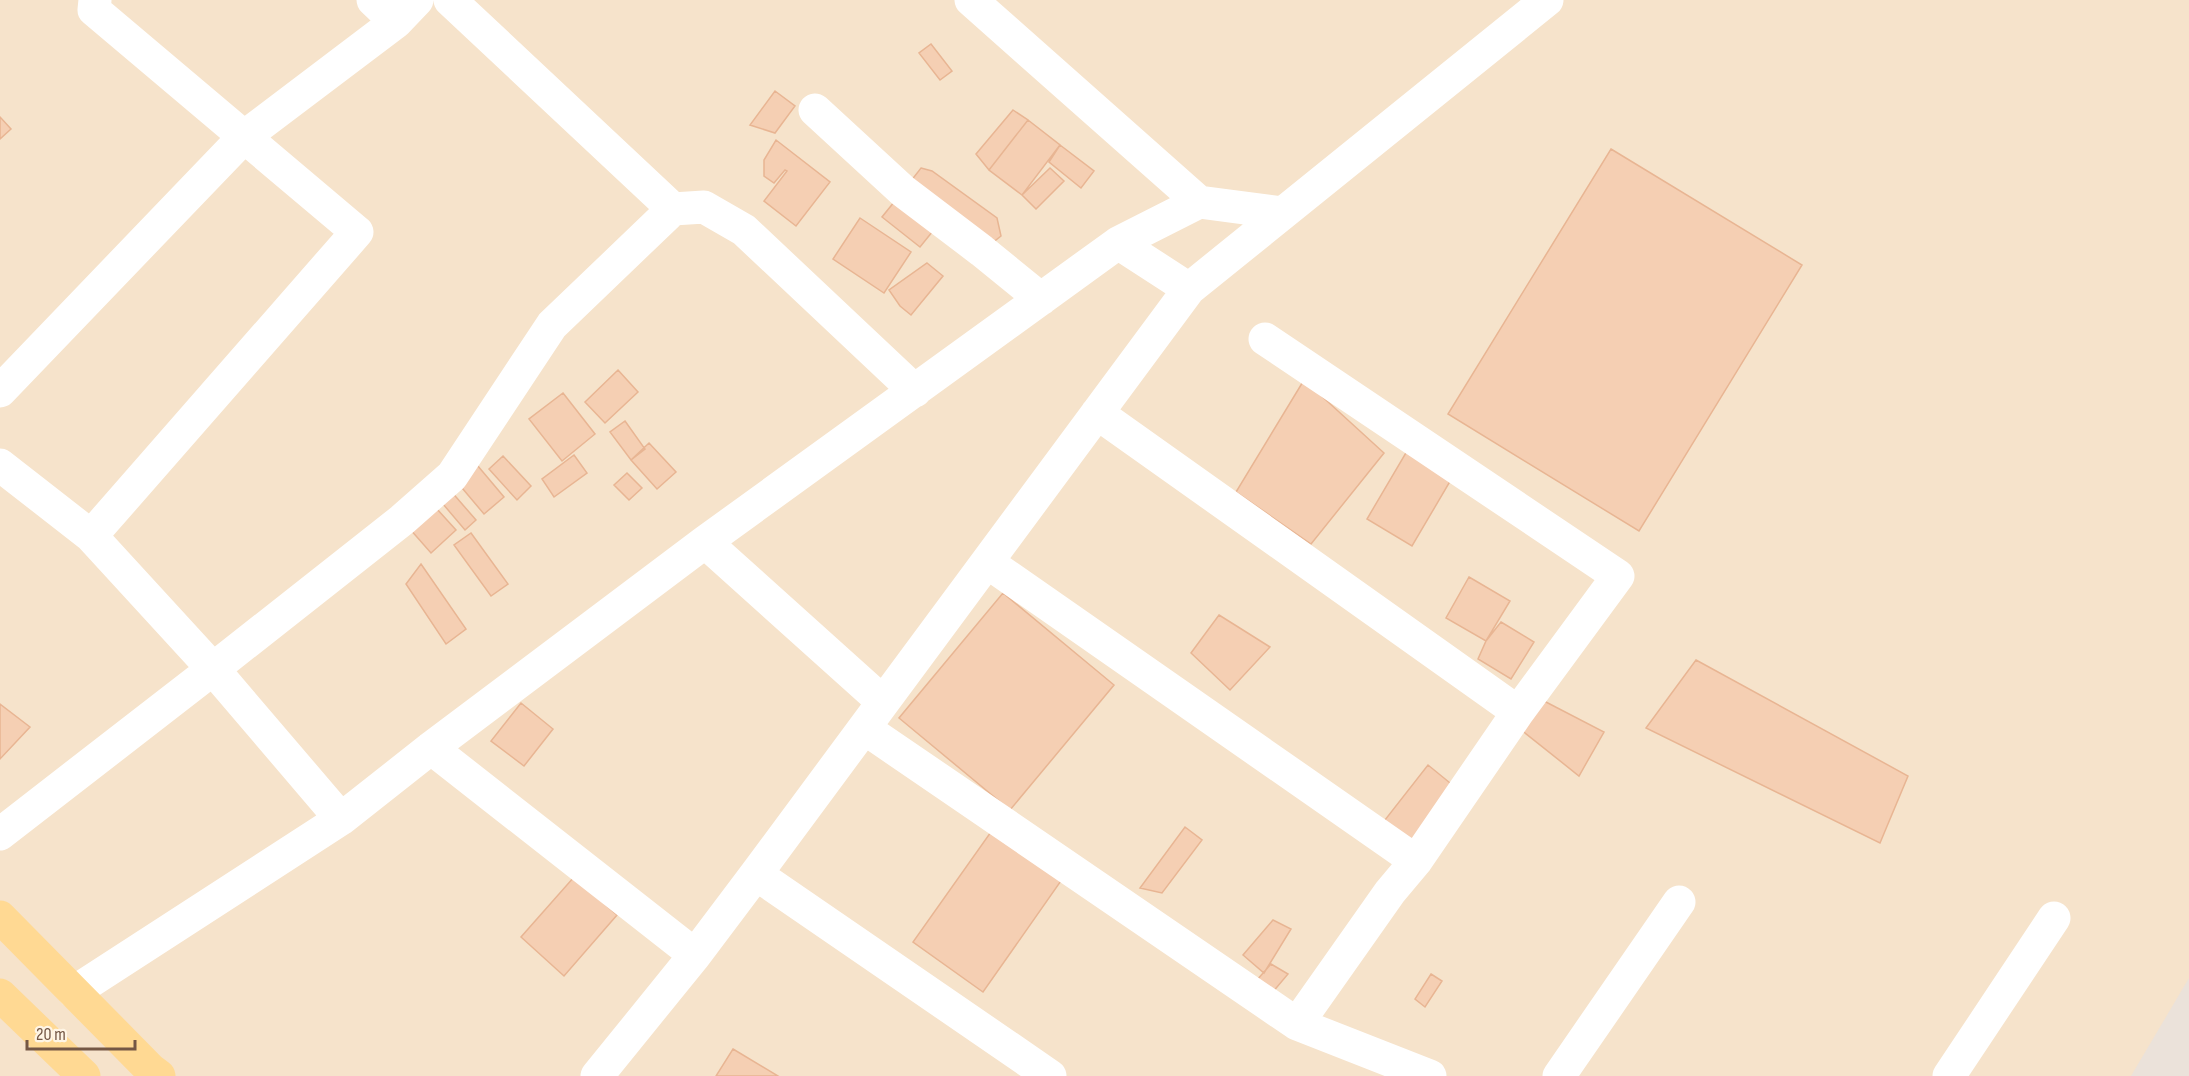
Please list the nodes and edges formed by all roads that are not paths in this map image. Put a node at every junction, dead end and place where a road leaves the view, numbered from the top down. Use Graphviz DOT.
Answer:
graph roads {
  1 [pos="94,0"];
  2 [pos="450,0"];
  3 [pos="970,0"];
  4 [pos="1547,0"];
  5 [pos="395,8"];
  6 [pos="814,110"];
  7 [pos="244,137"];
  8 [pos="1199,202"];
  9 [pos="673,209"];
  10 [pos="1283,213"];
  11 [pos="1118,243"];
  12 [pos="1189,289"];
  13 [pos="1041,299"];
  14 [pos="1265,339"];
  15 [pos="0,391"];
  16 [pos="915,391"];
  17 [pos="1097,413"];
  18 [pos="0,465"];
  19 [pos="92,536"];
  20 [pos="705,542"];
  21 [pos="987,562"];
  22 [pos="213,669"];
  23 [pos="1518,712"];
  24 [pos="874,715"];
  25 [pos="431,748"];
  26 [pos="341,819"];
  27 [pos="0,834"];
  28 [pos="1416,861"];
  29 [pos="756,874"];
  30 [pos="1679,902"];
  31 [pos="0,917"];
  32 [pos="2054,918"];
  33 [pos="695,955"];
  34 [pos="74,992"];
  35 [pos="0,995"];
  36 [pos="1297,1024"];
  37 [pos="84,1076"];
  38 [pos="159,1076"];
  39 [pos="597,1076"];
  40 [pos="1050,1076"];
  41 [pos="1431,1076"];
  42 [pos="1559,1076"];
  43 [pos="1949,1076"];
  1 -- 7 [label="street"];
  2 -- 9 [label="street"];
  3 -- 8 [label="street"];
  4 -- 10 [label="street"];
  5 -- 7 [label="street"];
  6 -- 13 [label="street"];
  7 -- 15 [label="street"];
  7 -- 19 [label="street"];
  8 -- 10 [label="street"];
  8 -- 11 [label="street"];
  9 -- 16 [label="street"];
  9 -- 22 [label="street"];
  10 -- 12 [label="street"];
  11 -- 12 [label="street"];
  11 -- 13 [label="street"];
  12 -- 17 [label="street"];
  13 -- 16 [label="street"];
  14 -- 23 [label="street"];
  16 -- 20 [label="street"];
  17 -- 21 [label="street"];
  17 -- 23 [label="street"];
  18 -- 19 [label="street"];
  19 -- 22 [label="street"];
  20 -- 24 [label="street"];
  20 -- 25 [label="street"];
  21 -- 24 [label="street"];
  21 -- 28 [label="street"];
  22 -- 26 [label="street"];
  22 -- 27 [label="street"];
  23 -- 28 [label="street"];
  24 -- 29 [label="street"];
  24 -- 36 [label="street"];
  25 -- 26 [label="street"];
  25 -- 33 [label="street"];
  26 -- 34 [label="street"];
  28 -- 36 [label="street"];
  29 -- 33 [label="street"];
  29 -- 40 [label="street"];
  30 -- 42 [label="street"];
  31 -- 34 [label="main road"];
  32 -- 43 [label="street"];
  33 -- 39 [label="street"];
  34 -- 38 [label="main road"];
  35 -- 37 [label="main road"];
  36 -- 41 [label="street"];
}
